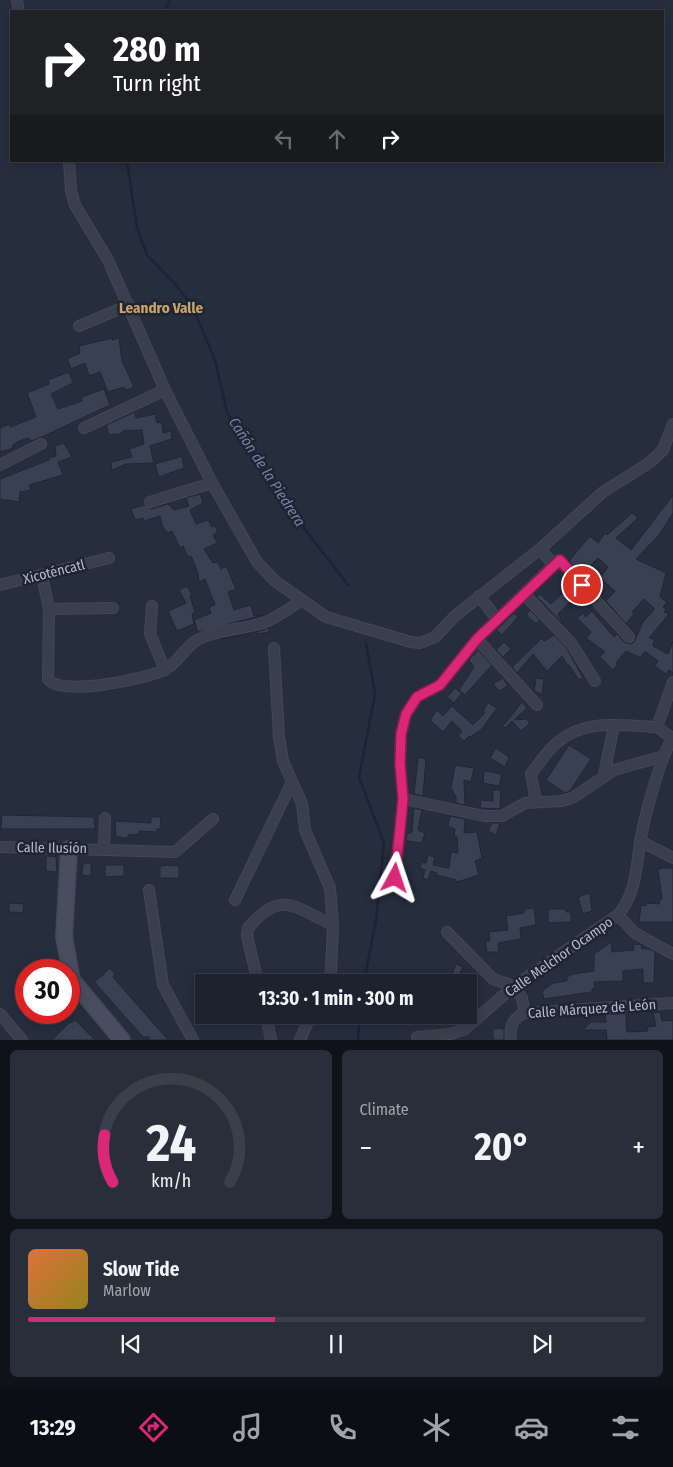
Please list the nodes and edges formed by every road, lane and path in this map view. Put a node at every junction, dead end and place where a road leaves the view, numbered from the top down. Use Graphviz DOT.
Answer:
graph roads {
  1 [pos="69,162"];
  2 [pos="129,305"];
  3 [pos="79,326"];
  4 [pos="165,390"];
  5 [pos="673,424"];
  6 [pos="84,428"];
  7 [pos="41,444"];
  8 [pos="0,465"];
  9 [pos="212,483"];
  10 [pos="150,502"];
  11 [pos="540,549"];
  12 [pos="109,558"];
  13 [pos="554,565"];
  14 [pos="42,576"];
  15 [pos="0,585"];
  16 [pos="525,595"];
  17 [pos="479,596"];
  18 [pos="302,600"];
  19 [pos="152,606"];
  20 [pos="113,608"];
  21 [pos="49,609"];
  22 [pos="497,619"];
  23 [pos="629,637"];
  24 [pos="477,639"];
  25 [pos="274,648"];
  26 [pos="165,670"];
  27 [pos="595,681"];
  28 [pos="673,682"];
  29 [pos="537,705"];
  30 [pos="614,726"];
  31 [pos="658,726"];
  32 [pos="673,738"];
  33 [pos="664,756"];
  34 [pos="604,775"];
  35 [pos="292,782"];
  36 [pos="403,799"];
  37 [pos="536,802"];
  38 [pos="105,818"];
  39 [pos="213,819"];
  40 [pos="640,841"];
  41 [pos="0,847"];
  42 [pos="69,849"];
  43 [pos="104,850"];
  44 [pos="673,858"];
  45 [pos="395,878"];
  46 [pos="149,890"];
  47 [pos="235,900"];
  48 [pos="618,915"];
  49 [pos="333,925"];
  50 [pos="447,932"];
  51 [pos="673,954"];
  52 [pos="256,974"];
  53 [pos="330,974"];
  54 [pos="514,986"];
  55 [pos="673,1003"];
  56 [pos="525,1013"];
  57 [pos="0,1014"];
  58 [pos="268,1024"];
  59 [pos="307,1024"];
  60 [pos="416,1037"];
  61 [pos="22,1040"];
  62 [pos="122,1040"];
  63 [pos="193,1040"];
  64 [pos="271,1040"];
  65 [pos="300,1040"];
  66 [pos="511,1040"];
  1 -- 2 [label="street"];
  2 -- 3 [label="street"];
  2 -- 4 [label="street"];
  4 -- 6 [label="street"];
  4 -- 9 [label="street"];
  5 -- 11 [label="street"];
  7 -- 8 [label="street"];
  9 -- 10 [label="street"];
  9 -- 18 [label="street"];
  11 -- 13 [label="street"];
  11 -- 17 [label="street"];
  12 -- 14 [label="street, Xicoténcatl"];
  13 -- 16 [label="street"];
  13 -- 23 [label="street"];
  14 -- 15 [label="street, Xicoténcatl"];
  14 -- 21 [label="street"];
  16 -- 22 [label="street"];
  16 -- 27 [label="street"];
  17 -- 18 [label="street"];
  17 -- 22 [label="street"];
  18 -- 26 [label="street"];
  19 -- 26 [label="street"];
  20 -- 21 [label="street"];
  21 -- 26 [label="street"];
  22 -- 24 [label="street"];
  24 -- 29 [label="street"];
  24 -- 36 [label="street"];
  25 -- 35 [label="street"];
  28 -- 31 [label="street"];
  30 -- 31 [label="street"];
  30 -- 34 [label="street"];
  30 -- 37 [label="street"];
  31 -- 32 [label="street"];
  32 -- 33 [label="street, Calle Melchor Ocampo"];
  33 -- 34 [label="street"];
  33 -- 40 [label="street, Calle Melchor Ocampo"];
  34 -- 37 [label="street"];
  35 -- 47 [label="street"];
  35 -- 49 [label="street"];
  36 -- 37 [label="street"];
  36 -- 45 [label="street"];
  38 -- 43 [label="street, Calle Ilusión"];
  39 -- 43 [label="street, Calle Ilusión"];
  40 -- 44 [label="street"];
  40 -- 48 [label="street, Calle Melchor Ocampo"];
  41 -- 42 [label="street, Calle Ilusión"];
  42 -- 43 [label="street, Calle Ilusión"];
  42 -- 62 [label="street"];
  46 -- 63 [label="street"];
  48 -- 51 [label="street"];
  48 -- 54 [label="street, Calle Melchor Ocampo"];
  49 -- 52 [label="street"];
  49 -- 53 [label="street"];
  50 -- 54 [label="street"];
  54 -- 56 [label="street"];
  54 -- 60 [label="street, Calle Melchor Ocampo"];
  55 -- 56 [label="street, Calle Márquez de León"];
  56 -- 66 [label="street, Calle Márquez de León"];
  57 -- 61 [label="street"];
  58 -- 64 [label="street"];
  59 -- 65 [label="street"];
}
